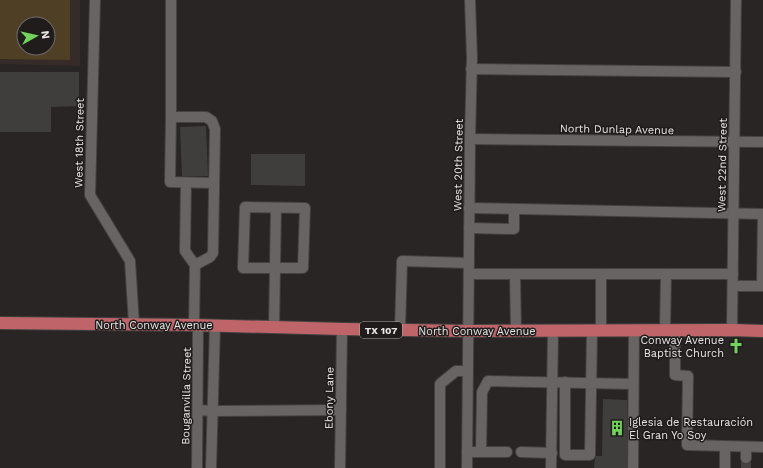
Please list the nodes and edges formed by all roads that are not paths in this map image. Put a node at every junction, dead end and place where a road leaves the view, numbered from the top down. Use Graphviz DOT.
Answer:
graph roads {
  1 [pos="94,0"];
  2 [pos="171,0"];
  3 [pos="470,0"];
  4 [pos="736,0"];
  5 [pos="471,69"];
  6 [pos="736,72"];
  7 [pos="171,117"];
  8 [pos="470,139"];
  9 [pos="735,142"];
  10 [pos="763,142"];
  11 [pos="186,183"];
  12 [pos="214,183"];
  13 [pos="276,208"];
  14 [pos="469,208"];
  15 [pos="514,209"];
  16 [pos="734,214"];
  17 [pos="763,214"];
  18 [pos="469,228"];
  19 [pos="469,262"];
  20 [pos="195,265"];
  21 [pos="275,268"];
  22 [pos="469,274"];
  23 [pos="515,274"];
  24 [pos="601,274"];
  25 [pos="666,274"];
  26 [pos="733,274"];
  27 [pos="733,286"];
  28 [pos="763,286"];
  29 [pos="0,323"];
  30 [pos="134,324"];
  31 [pos="196,325"];
  32 [pos="215,325"];
  33 [pos="274,327"];
  34 [pos="342,329"];
  35 [pos="400,330"];
  36 [pos="634,330"];
  37 [pos="670,330"];
  38 [pos="732,330"];
  39 [pos="468,331"];
  40 [pos="516,331"];
  41 [pos="553,331"];
  42 [pos="596,331"];
  43 [pos="763,331"];
  44 [pos="468,371"];
  45 [pos="552,382"];
  46 [pos="565,382"];
  47 [pos="591,383"];
  48 [pos="634,384"];
  49 [pos="468,408"];
  50 [pos="482,408"];
  51 [pos="198,410"];
  52 [pos="341,410"];
  53 [pos="213,411"];
  54 [pos="725,446"];
  55 [pos="746,447"];
  56 [pos="763,447"];
  57 [pos="467,452"];
  58 [pos="481,452"];
  59 [pos="507,452"];
  60 [pos="521,452"];
  61 [pos="552,453"];
  62 [pos="746,458"];
  63 [pos="197,468"];
  64 [pos="211,468"];
  65 [pos="340,468"];
  66 [pos="440,468"];
  67 [pos="467,468"];
  68 [pos="551,468"];
  69 [pos="633,468"];
  70 [pos="725,468"];
  1 -- 30 [label="street, West 18th Street"];
  2 -- 7 [label="street"];
  3 -- 5 [label="street, West 20th Street"];
  4 -- 6 [label="street, West 22nd Street"];
  5 -- 6 [label="street"];
  5 -- 8 [label="street, West 20th Street"];
  6 -- 9 [label="street, West 22nd Street"];
  7 -- 11 [label="street"];
  7 -- 12 [label="street"];
  8 -- 9 [label="street, North Dunlap Avenue"];
  8 -- 14 [label="street, West 20th Street"];
  9 -- 10 [label="street, North Dunlap Avenue"];
  9 -- 16 [label="street, West 22nd Street"];
  11 -- 12 [label="street"];
  11 -- 20 [label="street"];
  12 -- 20 [label="street"];
  13 -- 21 [label="street"];
  13 -- 21 [label="street"];
  13 -- 21 [label="street"];
  14 -- 15 [label="street"];
  14 -- 18 [label="street, West 20th Street"];
  15 -- 16 [label="street"];
  15 -- 18 [label="street"];
  16 -- 17 [label="street"];
  16 -- 26 [label="street, West 22nd Street"];
  17 -- 28 [label="street"];
  18 -- 19 [label="street, West 20th Street"];
  19 -- 22 [label="street, West 20th Street"];
  19 -- 35 [label="street"];
  20 -- 31 [label="street, Bouganvilla Street"];
  21 -- 33 [label="street"];
  22 -- 23 [label="street"];
  22 -- 39 [label="street, West 20th Street"];
  23 -- 24 [label="street"];
  23 -- 40 [label="street"];
  24 -- 25 [label="street"];
  24 -- 42 [label="street"];
  25 -- 26 [label="street"];
  25 -- 37 [label="street"];
  26 -- 27 [label="street, West 22nd Street"];
  27 -- 28 [label="street"];
  27 -- 38 [label="street, West 22nd Street"];
  29 -- 30 [label="main road, North Conway Avenue / TX 107"];
  30 -- 31 [label="main road, North Conway Avenue / TX 107"];
  31 -- 32 [label="main road, North Conway Avenue / TX 107"];
  31 -- 51 [label="street, Bouganvilla Street"];
  32 -- 33 [label="main road, North Conway Avenue / TX 107"];
  32 -- 53 [label="street"];
  33 -- 34 [label="main road, North Conway Avenue / TX 107"];
  34 -- 35 [label="main road, North Conway Avenue / TX 107"];
  34 -- 52 [label="street, Ebony Lane"];
  35 -- 39 [label="main road, North Conway Avenue / TX 107"];
  36 -- 37 [label="main road, North Conway Avenue / TX 107"];
  36 -- 42 [label="main road, North Conway Avenue / TX 107"];
  36 -- 48 [label="street"];
  37 -- 38 [label="main road, North Conway Avenue / TX 107"];
  37 -- 54 [label="street"];
  38 -- 43 [label="main road, North Conway Avenue / TX 107"];
  39 -- 40 [label="main road, North Conway Avenue / TX 107"];
  39 -- 44 [label="street, West 20th Street"];
  40 -- 41 [label="main road, North Conway Avenue / TX 107"];
  41 -- 42 [label="main road, North Conway Avenue / TX 107"];
  41 -- 45 [label="street"];
  42 -- 47 [label="street"];
  44 -- 49 [label="street, West 20th Street"];
  44 -- 66 [label="street"];
  45 -- 46 [label="street"];
  45 -- 50 [label="street"];
  45 -- 61 [label="street"];
  46 -- 47 [label="street"];
  46 -- 47 [label="street"];
  47 -- 48 [label="street"];
  48 -- 69 [label="street"];
  49 -- 50 [label="street"];
  49 -- 57 [label="street, West 20th Street"];
  50 -- 58 [label="street"];
  51 -- 53 [label="street"];
  51 -- 63 [label="street, Bouganvilla Street"];
  52 -- 53 [label="street"];
  52 -- 65 [label="street, Ebony Lane"];
  53 -- 64 [label="street"];
  54 -- 55 [label="street"];
  54 -- 70 [label="street"];
  55 -- 56 [label="street"];
  55 -- 62 [label="street"];
  57 -- 58 [label="street"];
  57 -- 67 [label="street, West 20th Street"];
  58 -- 59 [label="street"];
  60 -- 61 [label="street"];
  61 -- 68 [label="street"];
}
